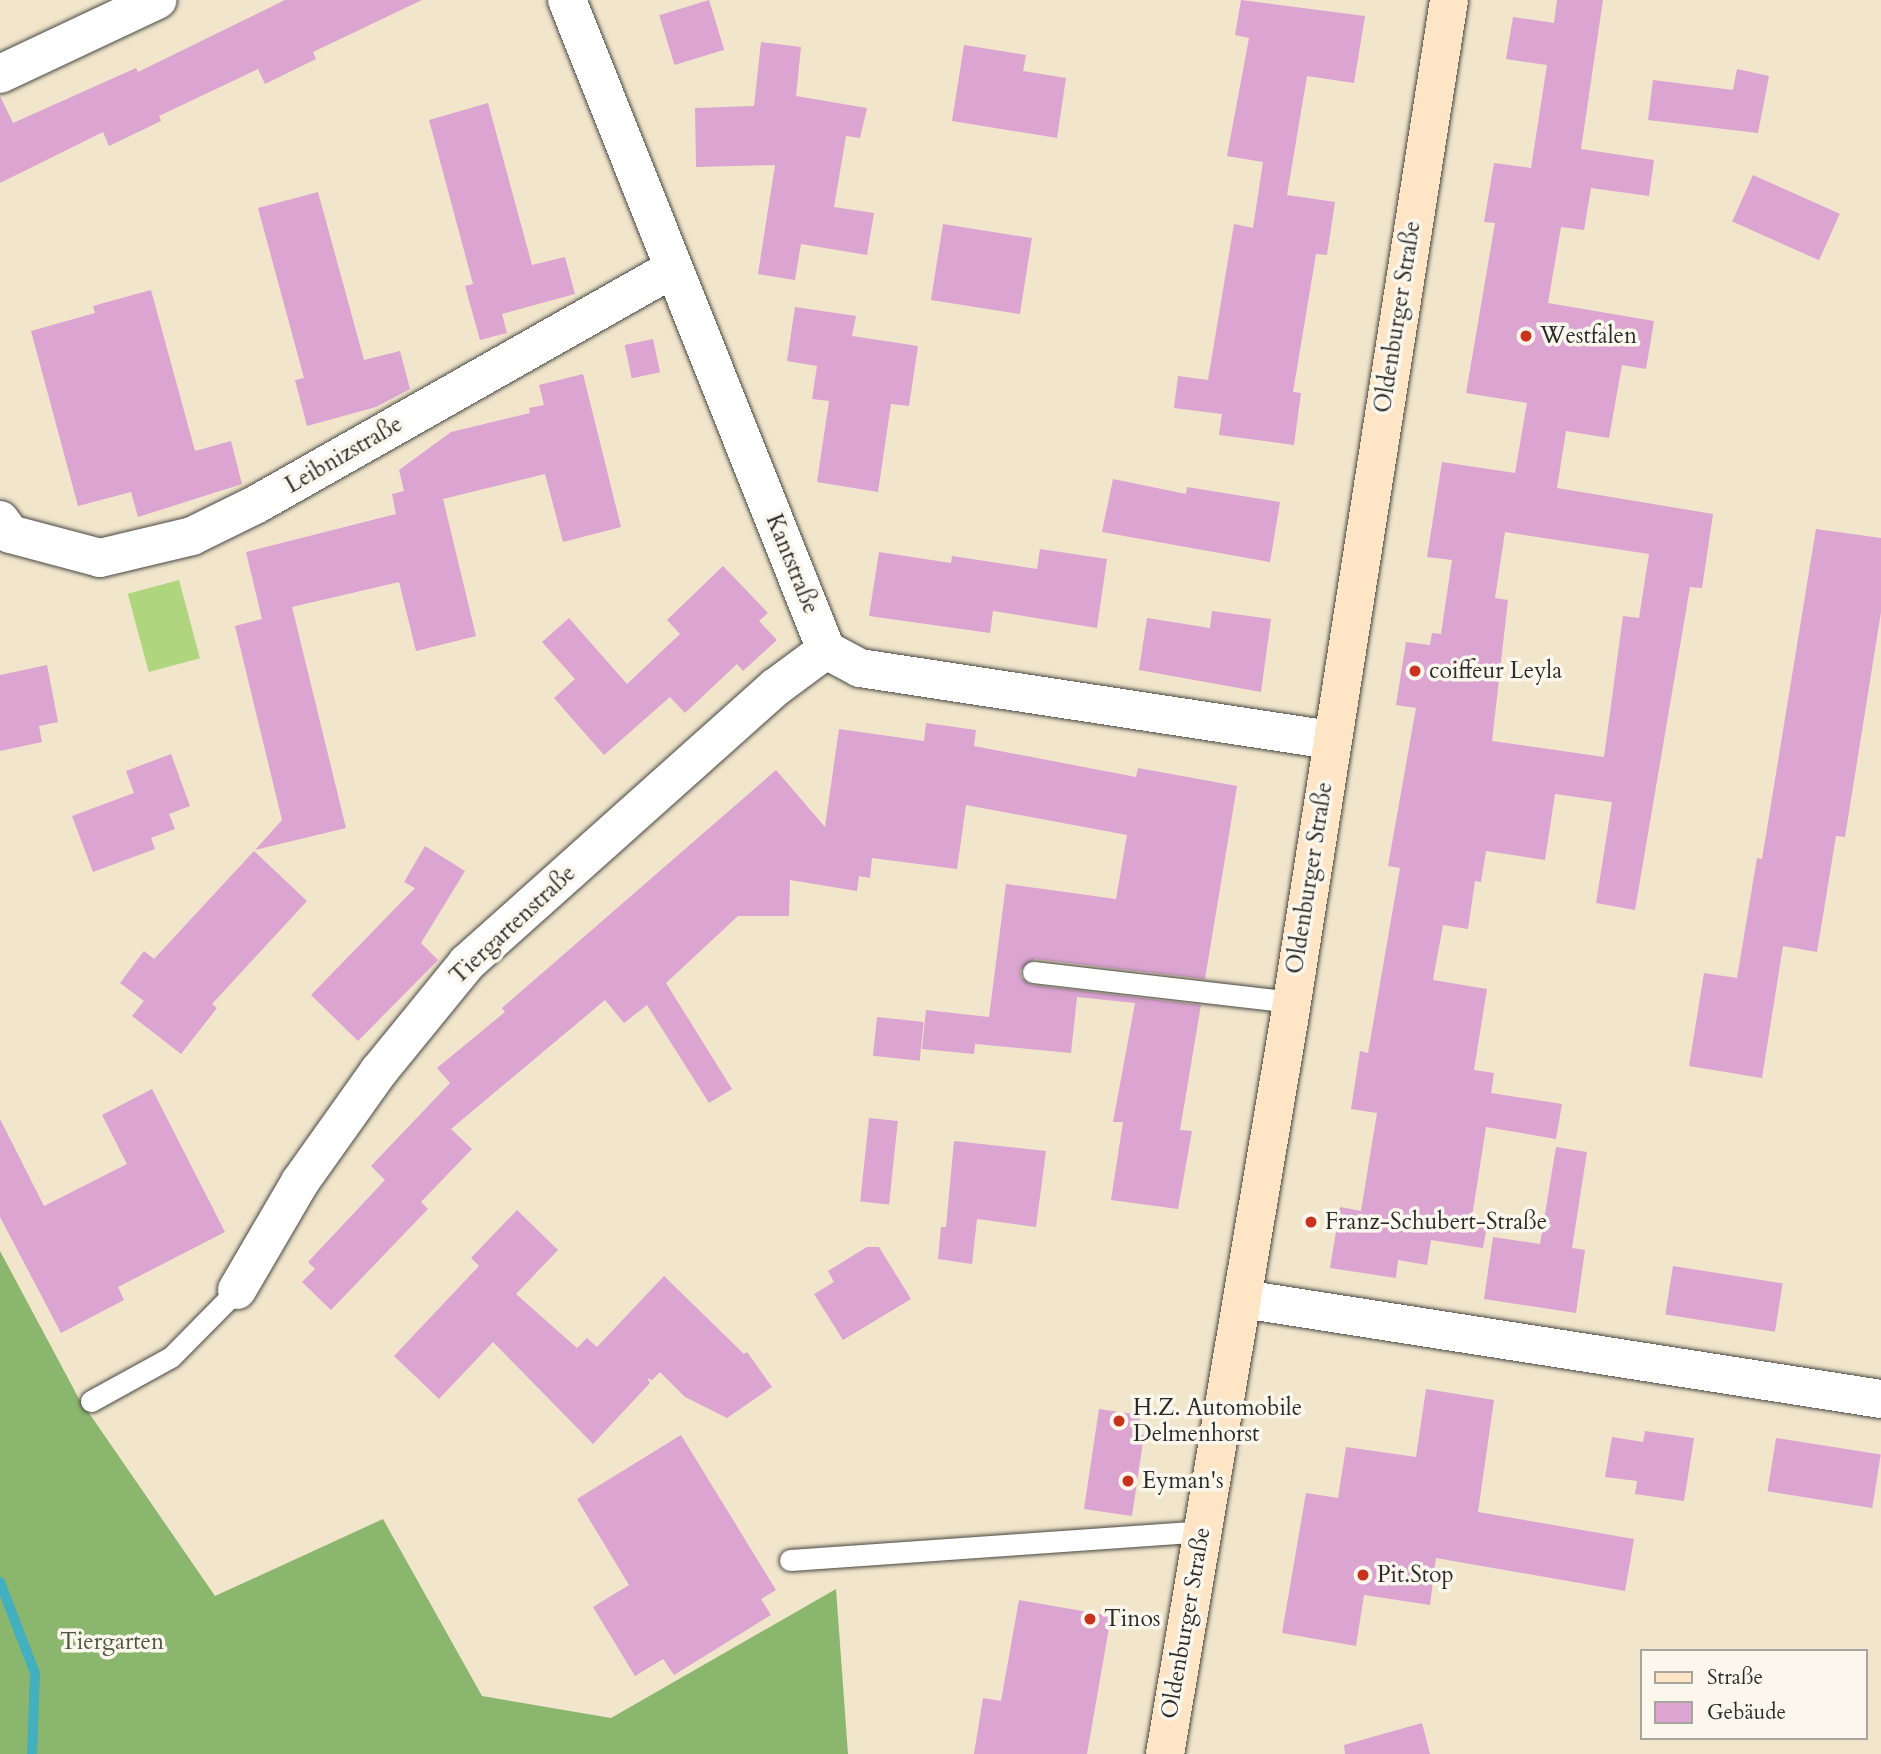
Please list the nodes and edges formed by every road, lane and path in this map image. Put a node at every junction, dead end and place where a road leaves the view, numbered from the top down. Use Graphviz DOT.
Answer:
graph roads {
  1 [pos="158,0"];
  2 [pos="568,0"];
  3 [pos="1449,0"];
  4 [pos="0,74"];
  5 [pos="673,269"];
  6 [pos="0,520"];
  7 [pos="826,650"];
  8 [pos="1331,740"];
  9 [pos="1033,972"];
  10 [pos="1292,1002"];
  11 [pos="237,1290"];
  12 [pos="1243,1299"];
  13 [pos="1881,1399"];
  14 [pos="91,1401"];
  15 [pos="1202,1531"];
  16 [pos="790,1560"];
  17 [pos="1165,1754"];
  1 -- 4 [label="street"];
  2 -- 5 [label="street, Kantstraße"];
  3 -- 8 [label="main road, Oldenburger Straße"];
  5 -- 6 [label="street, Leibnizstraße"];
  5 -- 7 [label="street, Kantstraße"];
  7 -- 8 [label="street"];
  7 -- 11 [label="street, Tiergartenstraße"];
  8 -- 10 [label="main road, Oldenburger Straße"];
  9 -- 10 [label="lane"];
  10 -- 12 [label="main road, Oldenburger Straße"];
  11 -- 14 [label="lane"];
  12 -- 13 [label="street"];
  12 -- 15 [label="main road, Oldenburger Straße"];
  15 -- 16 [label="lane"];
  15 -- 17 [label="main road, Oldenburger Straße"];
}
